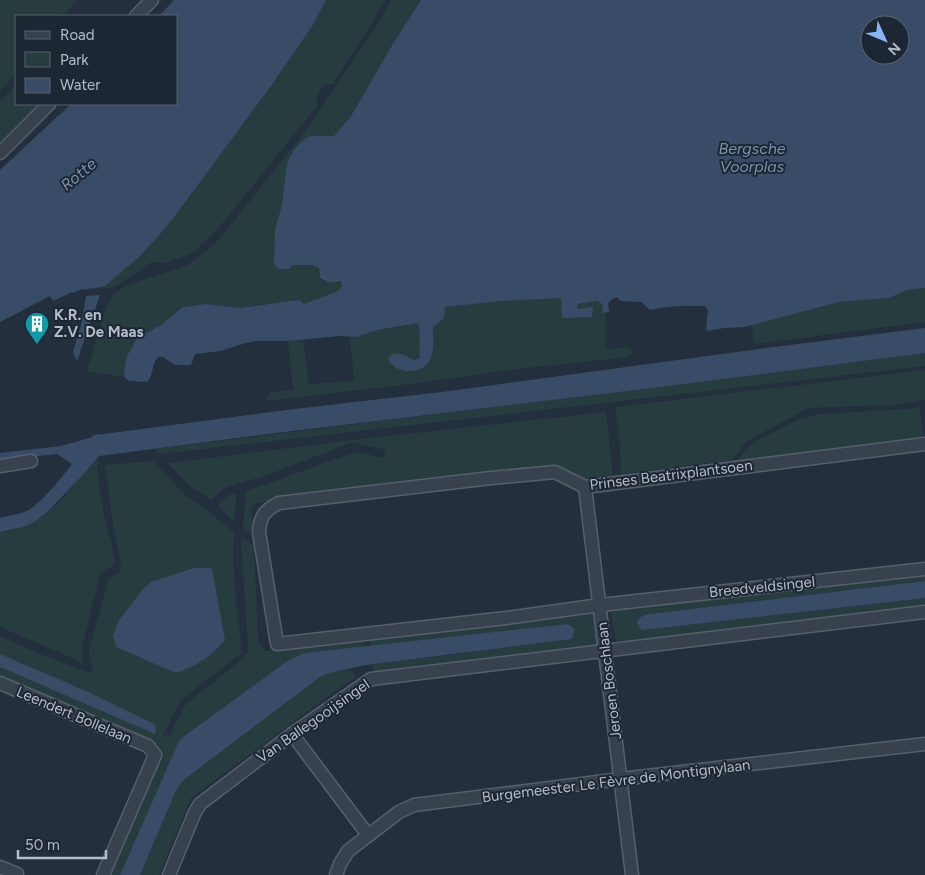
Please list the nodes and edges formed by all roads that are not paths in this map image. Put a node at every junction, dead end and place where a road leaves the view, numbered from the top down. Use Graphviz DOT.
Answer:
graph roads {
  1 [pos="152,0"];
  2 [pos="137,15"];
  3 [pos="48,105"];
  4 [pos="0,153"];
  5 [pos="925,444"];
  6 [pos="31,461"];
  7 [pos="0,466"];
  8 [pos="585,487"];
  9 [pos="925,569"];
  10 [pos="600,605"];
  11 [pos="925,612"];
  12 [pos="605,650"];
  13 [pos="0,683"];
  14 [pos="292,734"];
  15 [pos="925,744"];
  16 [pos="621,779"];
  17 [pos="368,835"];
  18 [pos="0,867"];
  19 [pos="17,875"];
  20 [pos="103,875"];
  21 [pos="169,875"];
  22 [pos="336,875"];
  23 [pos="632,875"];
  1 -- 2 [label="street"];
  3 -- 4 [label="street"];
  5 -- 8 [label="street, Prinses Beatrixplantsoen"];
  6 -- 7 [label="street"];
  8 -- 10 [label="street, Jeroen Boschlaan"];
  8 -- 10 [label="street, Prinses Beatrixplantsoen"];
  9 -- 10 [label="street, Breedveldsingel"];
  10 -- 12 [label="street, Jeroen Boschlaan"];
  11 -- 12 [label="street"];
  12 -- 14 [label="street, Van Ballegooijsingel"];
  12 -- 16 [label="street, Jeroen Boschlaan"];
  13 -- 20 [label="street, Leendert Bollelaan"];
  14 -- 17 [label="street"];
  14 -- 21 [label="street, Van Ballegooijsingel"];
  15 -- 16 [label="street, Burgemeester Le Fèvre de Montignylaan"];
  16 -- 17 [label="street, Burgemeester Le Fèvre de Montignylaan"];
  16 -- 23 [label="street, Jeroen Boschlaan"];
  17 -- 22 [label="street, Burgemeester Le Fèvre de Montignylaan"];
  18 -- 19 [label="street"];
}
